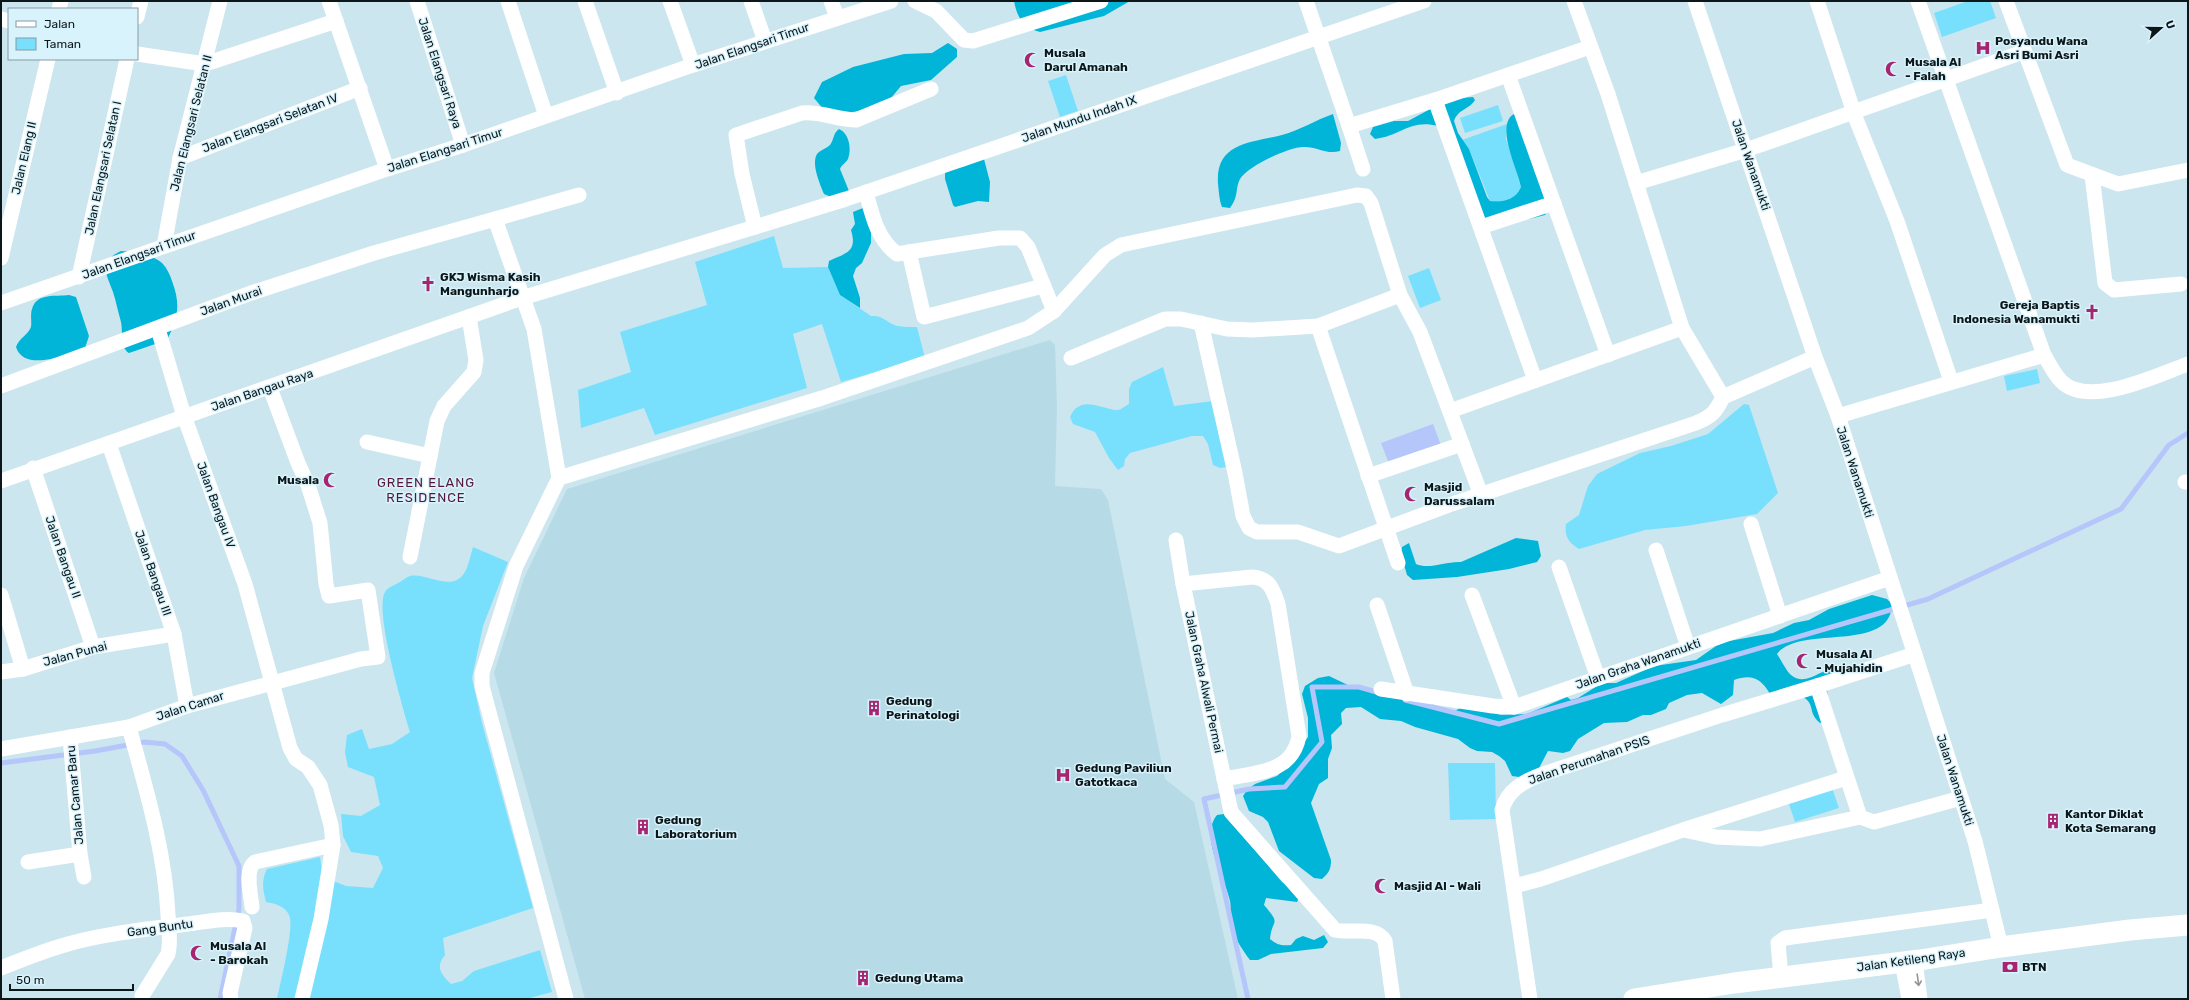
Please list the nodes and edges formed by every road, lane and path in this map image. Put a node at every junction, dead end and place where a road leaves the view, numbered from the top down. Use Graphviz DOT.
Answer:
graph roads {
  1 [pos="141,1"];
  2 [pos="220,1"];
  3 [pos="329,1"];
  4 [pos="417,1"];
  5 [pos="508,1"];
  6 [pos="585,1"];
  7 [pos="670,1"];
  8 [pos="751,1"];
  9 [pos="831,1"];
  10 [pos="891,1"];
  11 [pos="915,1"];
  12 [pos="1101,1"];
  13 [pos="1306,1"];
  14 [pos="1424,1"];
  15 [pos="1574,1"];
  16 [pos="1695,1"];
  17 [pos="1817,1"];
  18 [pos="1918,1"];
  19 [pos="2006,1"];
  20 [pos="138,13"];
  21 [pos="837,17"];
  22 [pos="336,21"];
  23 [pos="1318,36"];
  24 [pos="765,41"];
  25 [pos="1590,46"];
  26 [pos="2023,52"];
  27 [pos="138,54"];
  28 [pos="48,60"];
  29 [pos="127,60"];
  30 [pos="205,64"];
  31 [pos="693,65"];
  32 [pos="1508,75"];
  33 [pos="1945,79"];
  34 [pos="360,88"];
  35 [pos="931,89"];
  36 [pos="617,93"];
  37 [pos="1436,100"];
  38 [pos="1854,112"];
  39 [pos="546,116"];
  40 [pos="1350,126"];
  41 [pos="463,145"];
  42 [pos="1746,150"];
  43 [pos="180,158"];
  44 [pos="387,168"];
  45 [pos="1362,169"];
  46 [pos="2188,170"];
  47 [pos="2092,175"];
  48 [pos="1636,183"];
  49 [pos="866,192"];
  50 [pos="579,195"];
  51 [pos="1554,203"];
  52 [pos="494,219"];
  53 [pos="755,227"];
  54 [pos="1481,227"];
  55 [pos="164,246"];
  56 [pos="909,252"];
  57 [pos="1,258"];
  58 [pos="79,277"];
  59 [pos="2181,284"];
  60 [pos="1043,286"];
  61 [pos="1400,296"];
  62 [pos="522,298"];
  63 [pos="1,303"];
  64 [pos="1054,311"];
  65 [pos="469,317"];
  66 [pos="1201,323"];
  67 [pos="1318,326"];
  68 [pos="1682,328"];
  69 [pos="158,329"];
  70 [pos="1608,355"];
  71 [pos="2044,355"];
  72 [pos="1815,357"];
  73 [pos="1071,358"];
  74 [pos="2188,364"];
  75 [pos="1535,380"];
  76 [pos="1951,381"];
  77 [pos="1,386"];
  78 [pos="270,388"];
  79 [pos="1722,397"];
  80 [pos="1450,411"];
  81 [pos="184,416"];
  82 [pos="1838,416"];
  83 [pos="367,442"];
  84 [pos="109,444"];
  85 [pos="1462,444"];
  86 [pos="430,456"];
  87 [pos="33,468"];
  88 [pos="1368,476"];
  89 [pos="559,478"];
  90 [pos="1,481"];
  91 [pos="1481,494"];
  92 [pos="1751,524"];
  93 [pos="1386,528"];
  94 [pos="1176,540"];
  95 [pos="1656,550"];
  96 [pos="410,557"];
  97 [pos="1398,563"];
  98 [pos="1559,567"];
  99 [pos="1183,584"];
  100 [pos="1892,585"];
  101 [pos="1,595"];
  102 [pos="1472,595"];
  103 [pos="1377,605"];
  104 [pos="1780,616"];
  105 [pos="174,634"];
  106 [pos="93,646"];
  107 [pos="1688,647"];
  108 [pos="1914,649"];
  109 [pos="23,669"];
  110 [pos="1,672"];
  111 [pos="1598,678"];
  112 [pos="272,682"];
  113 [pos="1817,686"];
  114 [pos="1381,689"];
  115 [pos="1406,694"];
  116 [pos="187,706"];
  117 [pos="1514,707"];
  118 [pos="132,738"];
  119 [pos="71,746"];
  120 [pos="1,749"];
  121 [pos="1846,778"];
  122 [pos="1225,784"];
  123 [pos="1961,798"];
  124 [pos="1860,817"];
  125 [pos="1683,830"];
  126 [pos="333,845"];
  127 [pos="80,854"];
  128 [pos="28,862"];
  129 [pos="84,877"];
  130 [pos="1514,886"];
  131 [pos="252,907"];
  132 [pos="1992,910"];
  133 [pos="2188,925"];
  134 [pos="169,926"];
  135 [pos="2001,947"];
  136 [pos="1909,961"];
  137 [pos="1,968"];
  138 [pos="1781,977"];
  139 [pos="142,996"];
  140 [pos="231,999"];
  141 [pos="302,999"];
  142 [pos="566,999"];
  143 [pos="1393,999"];
  144 [pos="1530,999"];
  145 [pos="1634,999"];
  146 [pos="1909,999"];
  147 [pos="1920,999"];
  1 -- 20 [label="street"];
  2 -- 30 [label="street, Jalan Elangsari Selatan II"];
  3 -- 22 [label="street"];
  4 -- 41 [label="street, Jalan Elangsari Raya"];
  5 -- 39 [label="street"];
  6 -- 36 [label="street"];
  7 -- 31 [label="street"];
  8 -- 24 [label="street"];
  9 -- 21 [label="street"];
  10 -- 21 [label="street, Jalan Elangsari Timur"];
  11 -- 12 [label="street"];
  13 -- 23 [label="street"];
  14 -- 23 [label="street, Jalan Mundu Indah IX"];
  15 -- 25 [label="street"];
  16 -- 42 [label="street, Jalan Wanamukti"];
  17 -- 38 [label="street"];
  18 -- 33 [label="street"];
  19 -- 26 [label="street"];
  21 -- 24 [label="street, Jalan Elangsari Timur"];
  22 -- 30 [label="street"];
  22 -- 34 [label="street"];
  23 -- 40 [label="street"];
  23 -- 49 [label="street, Jalan Mundu Indah IX"];
  24 -- 31 [label="street, Jalan Elangsari Timur"];
  25 -- 32 [label="street"];
  25 -- 48 [label="street"];
  26 -- 33 [label="street"];
  26 -- 47 [label="street"];
  27 -- 30 [label="street"];
  28 -- 57 [label="street, Jalan Elang II"];
  29 -- 58 [label="street, Jalan Elangsari Selatan I"];
  30 -- 43 [label="street, Jalan Elangsari Selatan II"];
  31 -- 36 [label="street, Jalan Elangsari Timur"];
  32 -- 37 [label="street"];
  32 -- 51 [label="street"];
  33 -- 38 [label="street"];
  33 -- 71 [label="street"];
  34 -- 43 [label="street, Jalan Elangsari Selatan IV"];
  34 -- 44 [label="street"];
  35 -- 53 [label="street"];
  36 -- 39 [label="street, Jalan Elangsari Timur"];
  37 -- 40 [label="street"];
  37 -- 54 [label="street"];
  38 -- 42 [label="street"];
  38 -- 76 [label="street"];
  39 -- 41 [label="street, Jalan Elangsari Timur"];
  40 -- 45 [label="street"];
  41 -- 44 [label="street, Jalan Elangsari Timur"];
  42 -- 48 [label="street"];
  42 -- 72 [label="street, Jalan Wanamukti"];
  43 -- 55 [label="street, Jalan Elangsari Selatan II"];
  44 -- 55 [label="street, Jalan Elangsari Timur"];
  46 -- 47 [label="street"];
  47 -- 59 [label="street"];
  48 -- 68 [label="street"];
  49 -- 53 [label="street, Jalan Mundu Indah IX"];
  49 -- 56 [label="street"];
  50 -- 52 [label="street, Jalan Murai"];
  51 -- 54 [label="street"];
  51 -- 70 [label="street"];
  52 -- 62 [label="street"];
  52 -- 69 [label="street, Jalan Murai"];
  53 -- 62 [label="street, Jalan Bangau Raya"];
  54 -- 75 [label="street"];
  55 -- 58 [label="street, Jalan Elangsari Timur"];
  56 -- 60 [label="street"];
  56 -- 60 [label="street"];
  58 -- 63 [label="street, Jalan Elangsari Timur"];
  60 -- 64 [label="street"];
  61 -- 64 [label="street"];
  61 -- 67 [label="street"];
  61 -- 80 [label="street"];
  62 -- 65 [label="street, Jalan Bangau Raya"];
  62 -- 89 [label="street"];
  64 -- 89 [label="street"];
  65 -- 78 [label="street, Jalan Bangau Raya"];
  65 -- 86 [label="street"];
  66 -- 67 [label="street"];
  66 -- 73 [label="street"];
  66 -- 93 [label="street"];
  67 -- 88 [label="street"];
  68 -- 70 [label="street"];
  68 -- 79 [label="street"];
  69 -- 77 [label="street, Jalan Murai"];
  69 -- 81 [label="street, Jalan Bangau IV"];
  70 -- 75 [label="street"];
  71 -- 74 [label="street"];
  71 -- 76 [label="street"];
  72 -- 79 [label="street"];
  72 -- 82 [label="street, Jalan Wanamukti"];
  75 -- 80 [label="street"];
  76 -- 82 [label="street"];
  78 -- 81 [label="street, Jalan Bangau Raya"];
  78 -- 112 [label="street, Jalan Camar"];
  79 -- 91 [label="street"];
  80 -- 85 [label="street"];
  81 -- 84 [label="street, Jalan Bangau Raya"];
  81 -- 112 [label="street, Jalan Bangau IV"];
  82 -- 100 [label="street, Jalan Wanamukti"];
  83 -- 86 [label="street"];
  84 -- 87 [label="street, Jalan Bangau Raya"];
  84 -- 105 [label="street, Jalan Bangau III"];
  85 -- 88 [label="street"];
  85 -- 91 [label="street"];
  86 -- 96 [label="street"];
  87 -- 90 [label="street, Jalan Bangau Raya"];
  87 -- 106 [label="street, Jalan Bangau II"];
  88 -- 93 [label="street"];
  89 -- 142 [label="street"];
  91 -- 93 [label="street"];
  92 -- 104 [label="street"];
  93 -- 97 [label="street"];
  94 -- 99 [label="street, Jalan Graha Alwali Permai"];
  95 -- 107 [label="street"];
  98 -- 111 [label="street"];
  99 -- 122 [label="street, Jalan Graha Alwali Permai"];
  99 -- 122 [label="street"];
  100 -- 104 [label="street, Jalan Graha Wanamukti"];
  100 -- 108 [label="street, Jalan Wanamukti"];
  101 -- 109 [label="street"];
  102 -- 117 [label="street"];
  103 -- 115 [label="street"];
  104 -- 107 [label="street, Jalan Graha Wanamukti"];
  105 -- 106 [label="street, Jalan Punai"];
  105 -- 116 [label="street, Jalan Bangau III"];
  106 -- 109 [label="street, Jalan Punai"];
  107 -- 111 [label="street, Jalan Graha Wanamukti"];
  108 -- 113 [label="street, Jalan Perumahan PSIS"];
  108 -- 123 [label="street, Jalan Wanamukti"];
  109 -- 110 [label="street, Jalan Punai"];
  111 -- 117 [label="street, Jalan Graha Wanamukti"];
  112 -- 116 [label="street, Jalan Camar"];
  112 -- 126 [label="street, Jalan Bangau IV"];
  113 -- 121 [label="street"];
  113 -- 130 [label="street, Jalan Perumahan PSIS"];
  114 -- 115 [label="street, Jalan Graha Wanamukti"];
  115 -- 117 [label="street, Jalan Graha Wanamukti"];
  116 -- 118 [label="street, Jalan Camar"];
  118 -- 119 [label="street, Jalan Camar"];
  118 -- 134 [label="street"];
  119 -- 120 [label="street, Jalan Camar"];
  119 -- 127 [label="street, Jalan Camar Baru"];
  121 -- 124 [label="street"];
  121 -- 125 [label="street"];
  122 -- 143 [label="street, Jalan Graha Alwali Permai"];
  123 -- 124 [label="street"];
  123 -- 132 [label="street, Jalan Wanamukti"];
  124 -- 125 [label="street"];
  125 -- 130 [label="street"];
  126 -- 131 [label="street"];
  126 -- 141 [label="street, Jalan Bangau IV"];
  127 -- 128 [label="street, Jalan Camar Baru"];
  127 -- 129 [label="street, Jalan Camar Baru"];
  130 -- 144 [label="street, Jalan Perumahan PSIS"];
  132 -- 135 [label="street, Jalan Wanamukti"];
  132 -- 138 [label="street"];
  133 -- 135 [label="main road, Jalan Ketileng Raya"];
  134 -- 137 [label="street, Gang Buntu"];
  134 -- 139 [label="street"];
  134 -- 140 [label="street, Gang Buntu"];
  135 -- 136 [label="main road, Jalan Ketileng Raya"];
  136 -- 138 [label="main road, Jalan Ketileng Raya"];
  136 -- 146 [label="street"];
  136 -- 147 [label="street, one-way"];
  138 -- 145 [label="main road, Jalan Ketileng Raya"];
}
